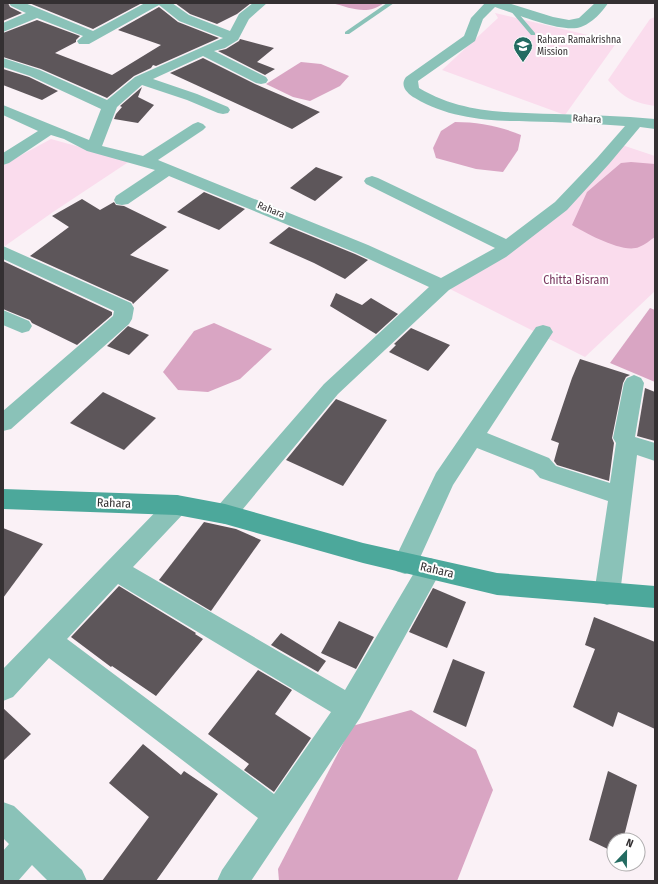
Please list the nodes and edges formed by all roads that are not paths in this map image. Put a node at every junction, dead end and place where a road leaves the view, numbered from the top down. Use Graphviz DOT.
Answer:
graph roads {
  1 [pos="15,3"];
  2 [pos="154,3"];
  3 [pos="164,3"];
  4 [pos="261,3"];
  5 [pos="391,3"];
  6 [pos="492,3"];
  7 [pos="496,3"];
  8 [pos="602,3"];
  9 [pos="515,5"];
  10 [pos="37,13"];
  11 [pos="3,28"];
  12 [pos="346,33"];
  13 [pos="532,34"];
  14 [pos="233,37"];
  15 [pos="203,51"];
  16 [pos="3,62"];
  17 [pos="140,80"];
  18 [pos="261,80"];
  19 [pos="110,106"];
  20 [pos="3,109"];
  21 [pos="223,110"];
  22 [pos="636,122"];
  23 [pos="655,124"];
  24 [pos="198,127"];
  25 [pos="49,130"];
  26 [pos="93,148"];
  27 [pos="3,160"];
  28 [pos="145,162"];
  29 [pos="168,169"];
  30 [pos="372,181"];
  31 [pos="122,200"];
  32 [pos="508,247"];
  33 [pos="3,252"];
  34 [pos="442,286"];
  35 [pos="3,317"];
  36 [pos="22,326"];
  37 [pos="543,332"];
  38 [pos="634,383"];
  39 [pos="3,422"];
  40 [pos="473,437"];
  41 [pos="627,443"];
  42 [pos="655,452"];
  43 [pos="620,496"];
  44 [pos="3,499"];
  45 [pos="177,506"];
  46 [pos="225,514"];
  47 [pos="417,566"];
  48 [pos="116,570"];
  49 [pos="607,594"];
  50 [pos="655,597"];
  51 [pos="48,641"];
  52 [pos="3,688"];
  53 [pos="350,708"];
  54 [pos="278,815"];
  55 [pos="3,817"];
  56 [pos="31,843"];
  57 [pos="3,874"];
  58 [pos="71,881"];
  59 [pos="233,881"];
  1 -- 10 [label="street"];
  2 -- 10 [label="street"];
  3 -- 14 [label="street"];
  4 -- 14 [label="street"];
  5 -- 12 [label="lane"];
  6 -- 22 [label="street, Rahara"];
  7 -- 9 [label="street"];
  8 -- 9 [label="street"];
  9 -- 13 [label="lane"];
  10 -- 11 [label="street"];
  14 -- 15 [label="street"];
  15 -- 17 [label="street"];
  15 -- 18 [label="street"];
  16 -- 19 [label="street"];
  17 -- 19 [label="street"];
  17 -- 21 [label="street"];
  19 -- 26 [label="street"];
  20 -- 25 [label="street, Rahara"];
  22 -- 23 [label="street"];
  22 -- 32 [label="street"];
  24 -- 28 [label="street"];
  25 -- 26 [label="street, Rahara"];
  25 -- 27 [label="street"];
  26 -- 28 [label="street, Rahara"];
  28 -- 29 [label="street, Rahara"];
  29 -- 31 [label="street"];
  29 -- 34 [label="street, Rahara"];
  30 -- 32 [label="street"];
  32 -- 34 [label="street"];
  33 -- 39 [label="street"];
  34 -- 46 [label="street"];
  35 -- 36 [label="street"];
  37 -- 40 [label="street"];
  38 -- 41 [label="street"];
  40 -- 43 [label="street"];
  40 -- 47 [label="street"];
  41 -- 42 [label="street"];
  41 -- 43 [label="street"];
  43 -- 49 [label="street"];
  44 -- 45 [label="street, Rahara"];
  45 -- 46 [label="street, Rahara"];
  45 -- 48 [label="street"];
  46 -- 47 [label="street, Rahara"];
  47 -- 49 [label="street, Rahara"];
  47 -- 53 [label="street"];
  48 -- 51 [label="street"];
  48 -- 53 [label="street"];
  49 -- 50 [label="street, Rahara"];
  51 -- 52 [label="street"];
  51 -- 54 [label="street"];
  53 -- 54 [label="street"];
  54 -- 59 [label="street"];
  55 -- 56 [label="street"];
  56 -- 57 [label="street"];
  56 -- 58 [label="street"];
}
